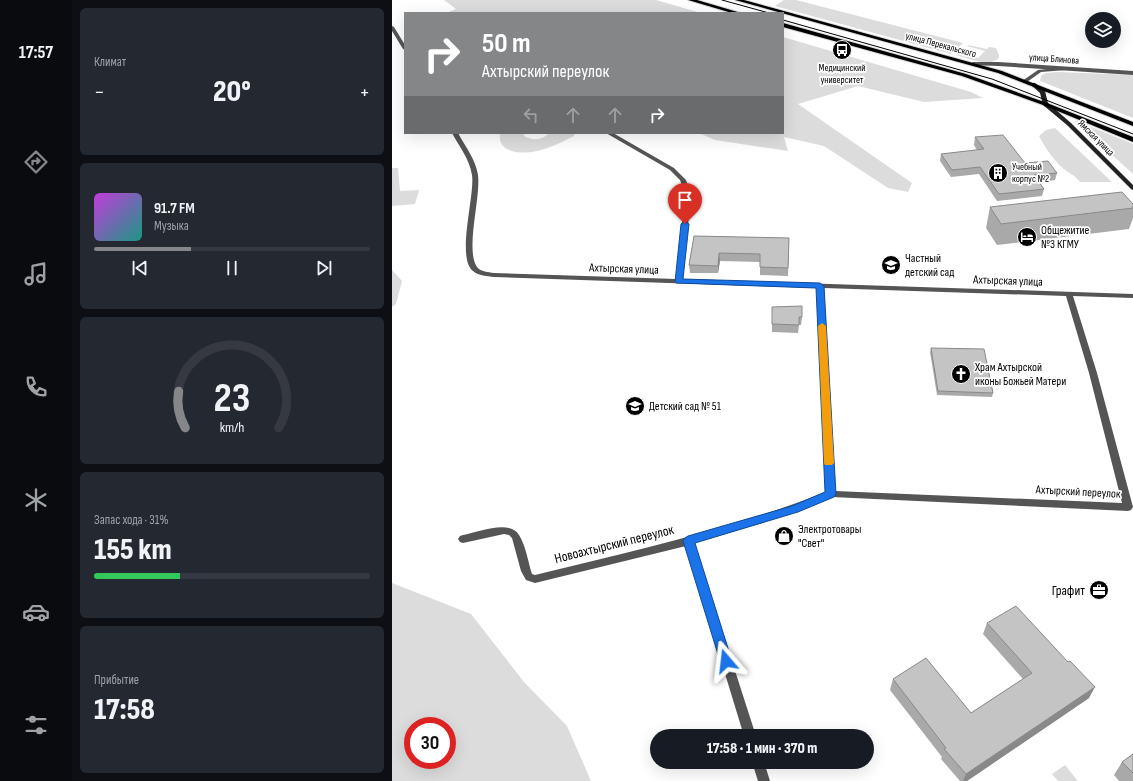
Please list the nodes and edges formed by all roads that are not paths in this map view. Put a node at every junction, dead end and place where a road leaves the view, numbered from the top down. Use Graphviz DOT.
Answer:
graph roads {
  1 [pos="691,0"];
  2 [pos="738,0"];
  3 [pos="749,1"];
  4 [pos="734,12"];
  5 [pos="784,25"];
  6 [pos="392,27"];
  7 [pos="404,47"];
  8 [pos="973,64"];
  9 [pos="1064,69"];
  10 [pos="1133,73"];
  11 [pos="1025,81"];
  12 [pos="1045,104"];
  13 [pos="1133,124"];
  14 [pos="455,134"];
  15 [pos="611,134"];
  16 [pos="1133,140"];
  17 [pos="1133,188"];
  18 [pos="679,282"];
  19 [pos="820,286"];
  20 [pos="1069,294"];
  21 [pos="1133,296"];
  22 [pos="831,494"];
  23 [pos="463,538"];
  24 [pos="688,541"];
  25 [pos="748,729"];
  26 [pos="760,769"];
  27 [pos="764,781"];
  1 -- 4 [label="main road"];
  2 -- 3 [label="main road, улица Перекальского"];
  3 -- 8 [label="main road, улица Перекальского"];
  5 -- 12 [label="main road, улица Перекальского"];
  6 -- 7 [label="street"];
  8 -- 9 [label="street, улица Блинова"];
  8 -- 11 [label="main road, улица Перекальского"];
  9 -- 10 [label="street, улица Блинова"];
  9 -- 11 [label="street"];
  11 -- 12 [label="main road"];
  11 -- 13 [label="main road, улица Перекальского"];
  12 -- 16 [label="main road, улица Перекальского"];
  12 -- 17 [label="main road, Ямская улица"];
  14 -- 18 [label="street, Ахтырская улица"];
  15 -- 18 [label="street"];
  18 -- 19 [label="street, Ахтырская улица"];
  19 -- 20 [label="street, Ахтырская улица"];
  19 -- 22 [label="street"];
  20 -- 21 [label="street, Ахтырская улица"];
  20 -- 22 [label="street, Ахтырский переулок"];
  22 -- 24 [label="street, Ахтырский переулок"];
  23 -- 24 [label="street, Новоахтырский переулок"];
  24 -- 25 [label="street, Новоахтырский переулок"];
  26 -- 27 [label="street"];
}
